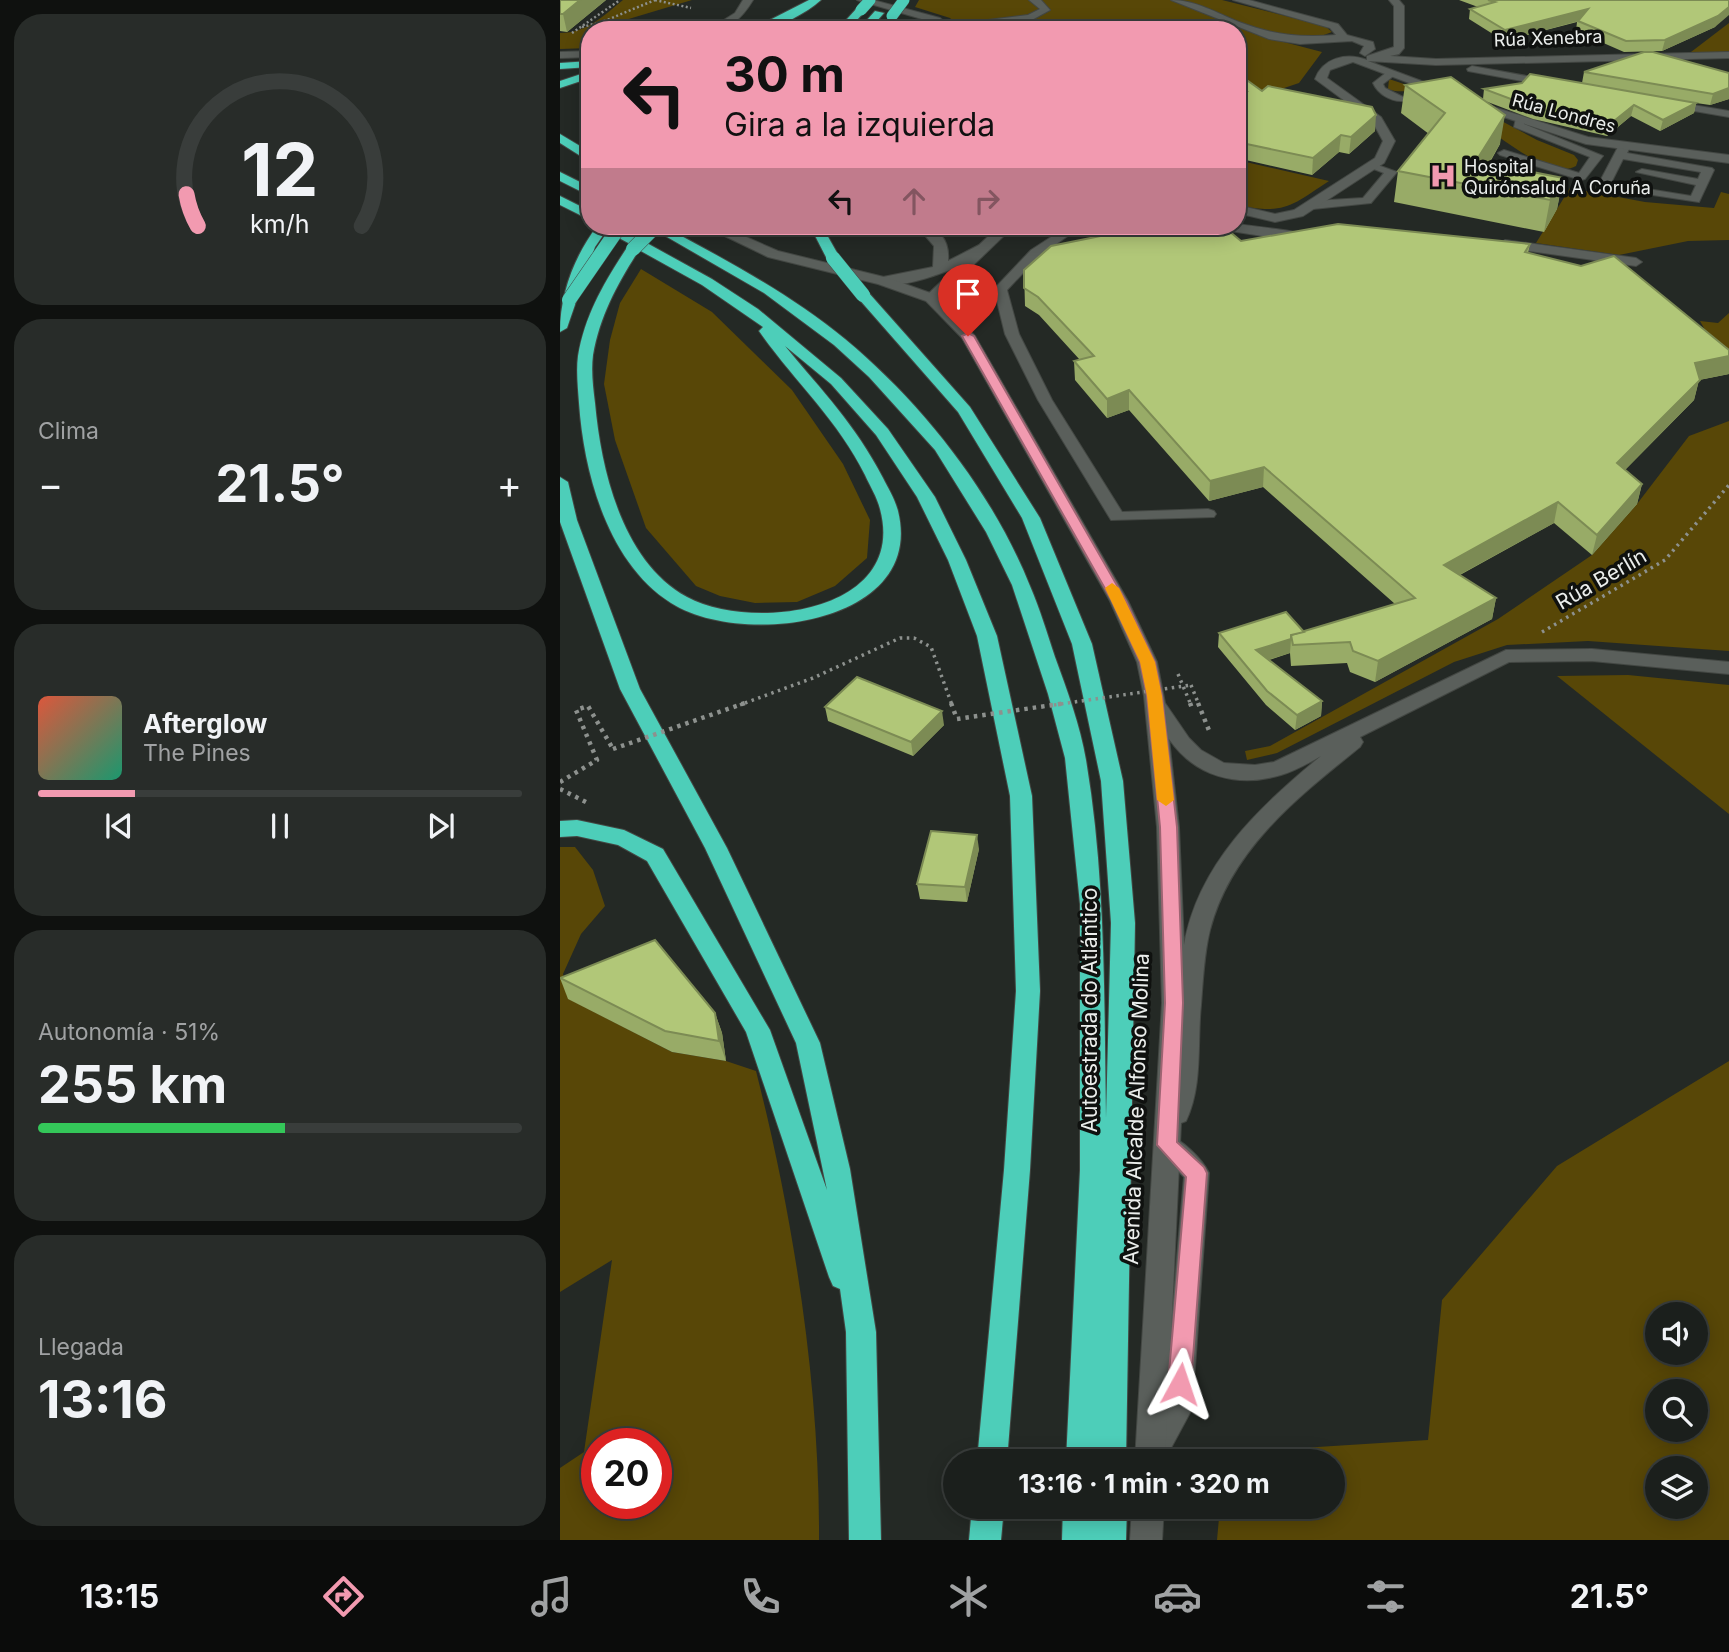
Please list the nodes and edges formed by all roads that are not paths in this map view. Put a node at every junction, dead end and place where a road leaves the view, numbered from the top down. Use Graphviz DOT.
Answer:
graph roads {
  1 [pos="748,0"];
  2 [pos="816,0"];
  3 [pos="870,0"];
  4 [pos="891,0"];
  5 [pos="904,0"];
  6 [pos="1034,0"];
  7 [pos="1176,0"];
  8 [pos="1238,0"];
  9 [pos="1394,0"];
  10 [pos="861,5"];
  11 [pos="889,20"];
  12 [pos="728,21"];
  13 [pos="776,21"];
  14 [pos="849,21"];
  15 [pos="871,21"];
  16 [pos="937,21"];
  17 [pos="1008,21"];
  18 [pos="1234,21"];
  19 [pos="1246,26"];
  20 [pos="1342,37"];
  21 [pos="581,54"];
  22 [pos="560,55"];
  23 [pos="1729,55"];
  24 [pos="1363,57"];
  25 [pos="1436,62"];
  26 [pos="581,65"];
  27 [pos="560,66"];
  28 [pos="1391,74"];
  29 [pos="581,77"];
  30 [pos="560,85"];
  31 [pos="1570,87"];
  32 [pos="1455,97"];
  33 [pos="1399,99"];
  34 [pos="1468,102"];
  35 [pos="1663,103"];
  36 [pos="1729,114"];
  37 [pos="1520,120"];
  38 [pos="560,138"];
  39 [pos="560,150"];
  40 [pos="1622,151"];
  41 [pos="581,152"];
  42 [pos="1504,153"];
  43 [pos="1729,159"];
  44 [pos="581,161"];
  45 [pos="1372,166"];
  46 [pos="1613,167"];
  47 [pos="560,176"];
  48 [pos="1703,183"];
  49 [pos="581,187"];
  50 [pos="560,200"];
  51 [pos="1313,205"];
  52 [pos="581,211"];
  53 [pos="1246,211"];
  54 [pos="1246,229"];
  55 [pos="1314,234"];
  56 [pos="598,235"];
  57 [pos="614,235"];
  58 [pos="622,235"];
  59 [pos="645,235"];
  60 [pos="669,235"];
  61 [pos="732,235"];
  62 [pos="820,235"];
  63 [pos="939,235"];
  64 [pos="946,235"];
  65 [pos="995,235"];
  66 [pos="1062,235"];
  67 [pos="1486,242"];
  68 [pos="983,248"];
  69 [pos="1636,262"];
  70 [pos="938,272"];
  71 [pos="883,281"];
  72 [pos="931,299"];
  73 [pos="569,300"];
  74 [pos="753,312"];
  75 [pos="560,328"];
  76 [pos="560,482"];
  77 [pos="1208,514"];
  78 [pos="1729,668"];
  79 [pos="1154,696"];
  80 [pos="1380,719"];
  81 [pos="560,829"];
  82 [pos="1167,1145"];
  83 [pos="861,1332"];
  84 [pos="993,1449"];
  85 [pos="1081,1449"];
  86 [pos="1111,1449"];
  87 [pos="1156,1449"];
  88 [pos="987,1519"];
  89 [pos="1079,1519"];
  90 [pos="1111,1519"];
  91 [pos="1147,1519"];
  92 [pos="865,1540"];
  93 [pos="985,1540"];
  94 [pos="1078,1540"];
  95 [pos="1110,1540"];
  96 [pos="1146,1540"];
  1 -- 12 [label="street"];
  2 -- 13 [label="highway"];
  3 -- 10 [label="highway, bridge"];
  4 -- 15 [label="highway"];
  5 -- 11 [label="highway, bridge"];
  6 -- 17 [label="street"];
  7 -- 18 [label="street"];
  8 -- 20 [label="street"];
  9 -- 24 [label="street"];
  10 -- 14 [label="highway"];
  10 -- 16 [label="street"];
  19 -- 20 [label="street"];
  20 -- 24 [label="street"];
  21 -- 22 [label="street"];
  23 -- 25 [label="street, Rúa Xenebra"];
  24 -- 25 [label="street, Rúa Xenebra"];
  24 -- 28 [label="street"];
  24 -- 45 [label="street, Rúa Xenebra"];
  25 -- 31 [label="street"];
  26 -- 27 [label="highway"];
  28 -- 32 [label="street"];
  28 -- 33 [label="lane"];
  29 -- 30 [label="highway"];
  34 -- 37 [label="street, Rúa Londres"];
  35 -- 36 [label="street"];
  37 -- 40 [label="street, Rúa Londres"];
  37 -- 42 [label="lane"];
  38 -- 41 [label="highway"];
  39 -- 44 [label="highway"];
  40 -- 43 [label="street, Rúa Londres"];
  40 -- 46 [label="lane"];
  40 -- 48 [label="lane"];
  45 -- 51 [label="street, Rúa Xenebra"];
  45 -- 51 [label="lane"];
  46 -- 48 [label="lane"];
  46 -- 48 [label="lane"];
  47 -- 49 [label="highway"];
  50 -- 52 [label="highway"];
  51 -- 53 [label="street, Rúa Xenebra"];
  54 -- 55 [label="lane"];
  56 -- 73 [label="highway, bridge"];
  57 -- 73 [label="highway, bridge"];
  58 -- 74 [label="highway"];
  59 -- 74 [label="highway, bridge"];
  60 -- 85 [label="highway, Avenida Alcalde Alfonso Molina"];
  61 -- 71 [label="street, Avenida Alcalde Alfonso Molina"];
  62 -- 86 [label="highway, Autoestrada do Atlántico, bridge"];
  63 -- 70 [label="street"];
  64 -- 68 [label="street"];
  65 -- 68 [label="street"];
  66 -- 77 [label="lane"];
  67 -- 69 [label="lane"];
  68 -- 70 [label="street"];
  68 -- 72 [label="street"];
  70 -- 71 [label="street"];
  71 -- 72 [label="street, Avenida Alcalde Alfonso Molina"];
  72 -- 79 [label="street, Avenida Alcalde Alfonso Molina"];
  73 -- 75 [label="highway"];
  74 -- 84 [label="highway"];
  76 -- 83 [label="highway"];
  78 -- 80 [label="street"];
  79 -- 80 [label="street"];
  79 -- 82 [label="street, Avenida Alcalde Alfonso Molina"];
  80 -- 82 [label="street"];
  81 -- 83 [label="highway"];
  82 -- 87 [label="lane"];
  83 -- 92 [label="highway"];
  88 -- 93 [label="highway"];
  89 -- 94 [label="highway"];
  90 -- 95 [label="highway"];
  91 -- 96 [label="street"];
}
